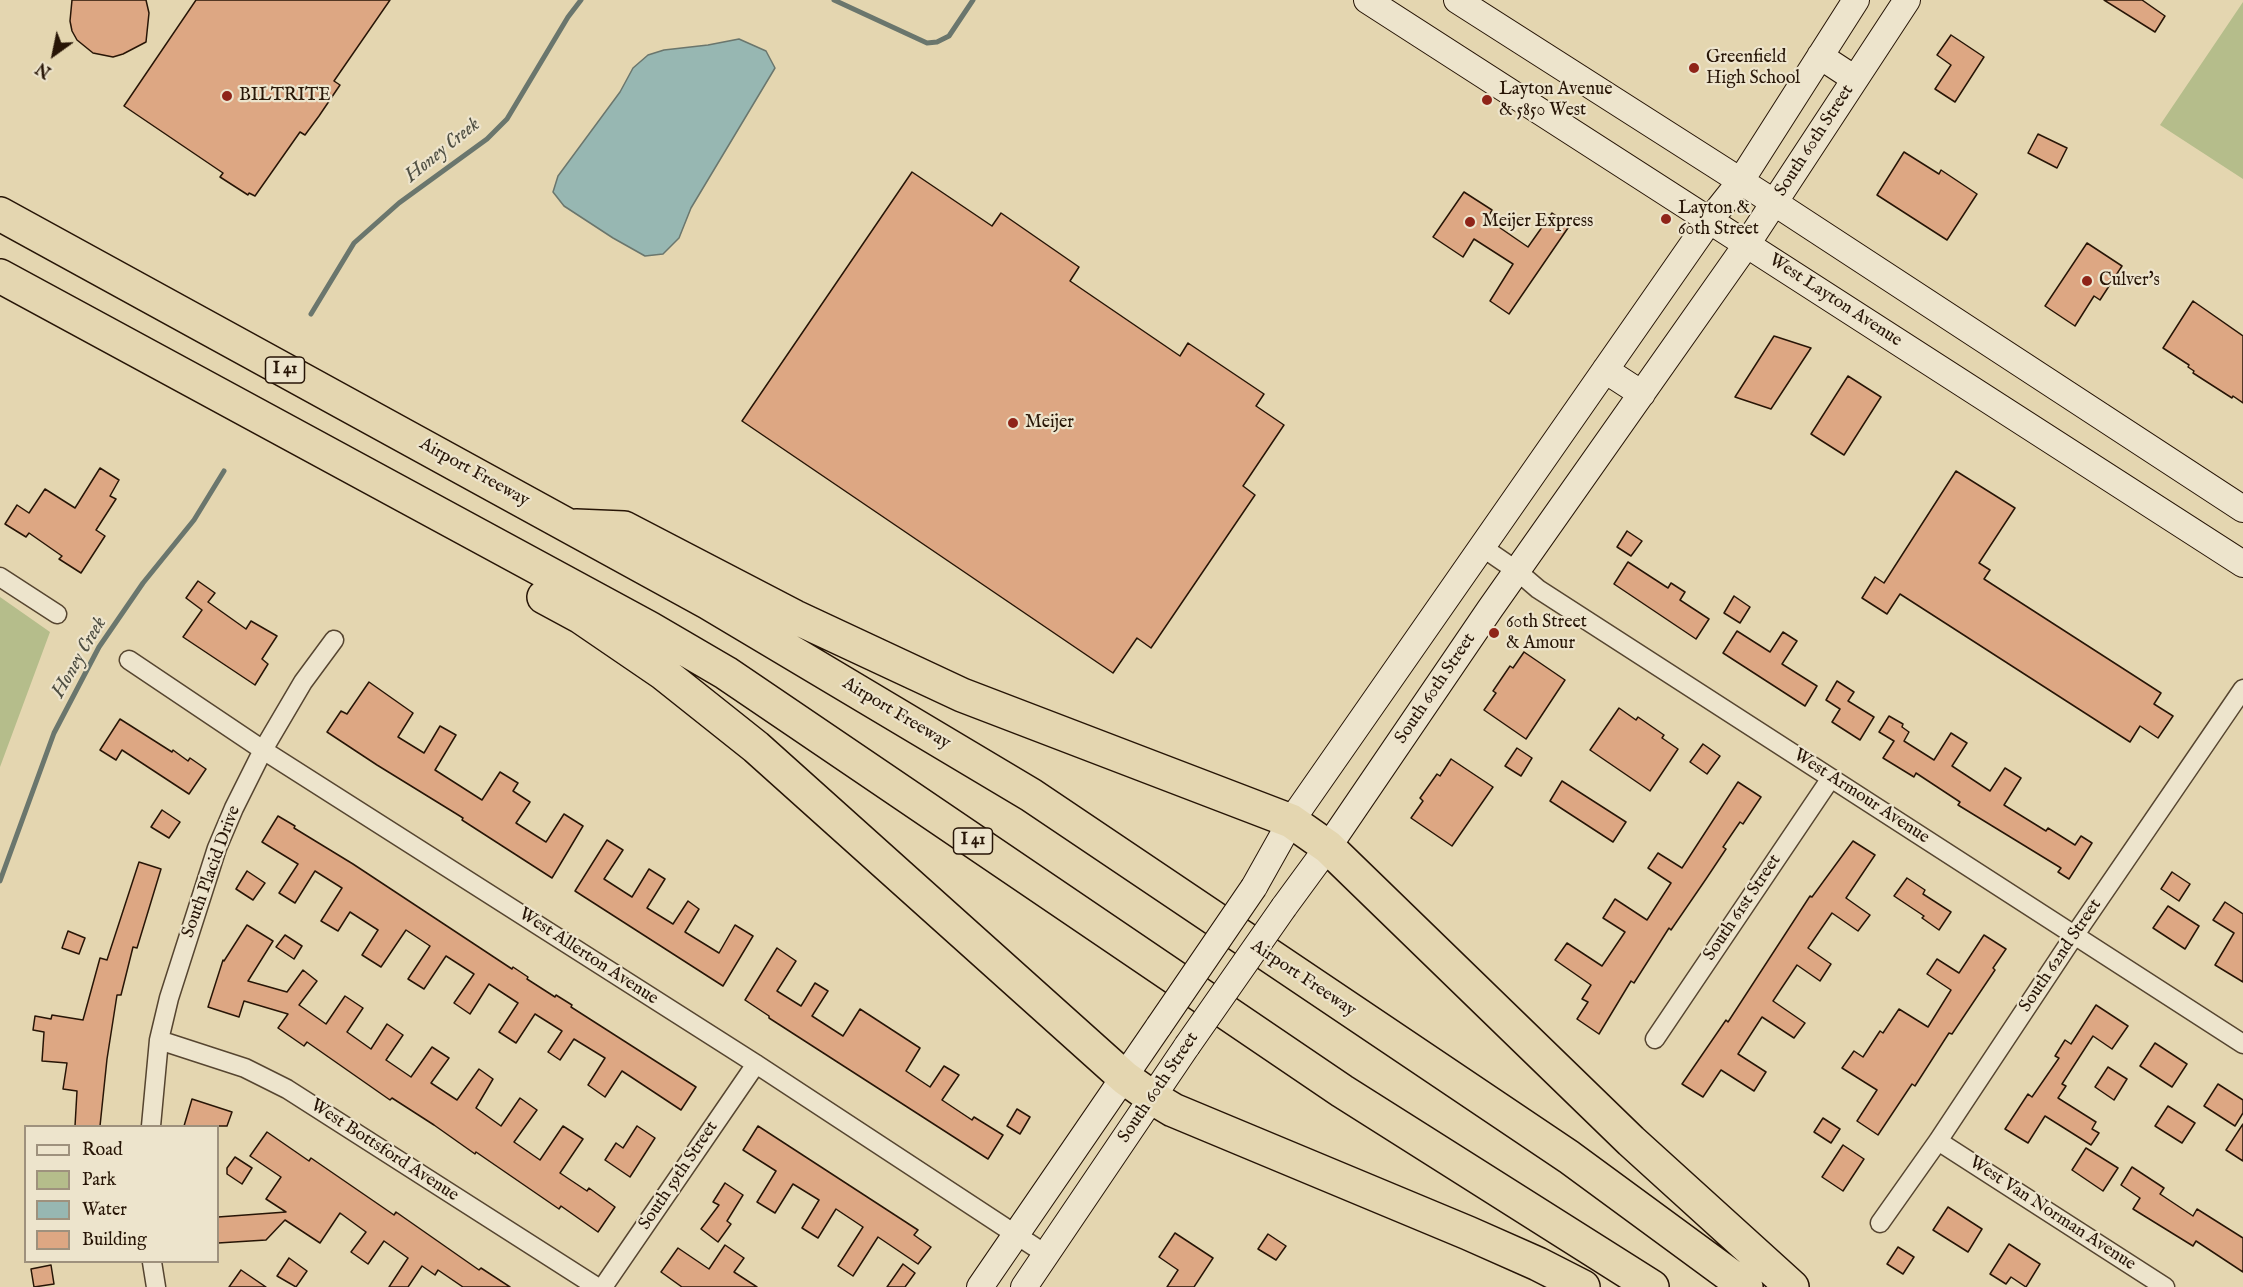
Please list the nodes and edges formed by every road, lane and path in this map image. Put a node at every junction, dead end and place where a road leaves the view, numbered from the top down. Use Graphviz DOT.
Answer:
graph roads {
  1 [pos="1367,0"];
  2 [pos="1457,0"];
  3 [pos="1856,0"];
  4 [pos="1906,0"];
  5 [pos="1820,56"];
  6 [pos="1856,79"];
  7 [pos="1740,182"];
  8 [pos="1775,203"];
  9 [pos="0,214"];
  10 [pos="1709,221"];
  11 [pos="1747,244"];
  12 [pos="0,276"];
  13 [pos="1605,370"];
  14 [pos="1642,394"];
  15 [pos="275,426"];
  16 [pos="2243,509"];
  17 [pos="571,526"];
  18 [pos="1482,547"];
  19 [pos="2243,564"];
  20 [pos="1517,571"];
  21 [pos="0,577"];
  22 [pos="57,614"];
  23 [pos="334,640"];
  24 [pos="129,660"];
  25 [pos="2243,689"];
  26 [pos="263,750"];
  27 [pos="1831,778"];
  28 [pos="1291,821"];
  29 [pos="1328,846"];
  30 [pos="2074,936"];
  31 [pos="1654,1039"];
  32 [pos="159,1040"];
  33 [pos="2243,1044"];
  34 [pos="756,1064"];
  35 [pos="1125,1078"];
  36 [pos="1153,1098"];
  37 [pos="151,1125"];
  38 [pos="1938,1141"];
  39 [pos="1880,1223"];
  40 [pos="1016,1235"];
  41 [pos="1047,1255"];
  42 [pos="152,1263"];
  43 [pos="156,1287"];
  44 [pos="597,1287"];
  45 [pos="603,1287"];
  46 [pos="980,1287"];
  47 [pos="1024,1287"];
  48 [pos="1583,1287"];
  49 [pos="1652,1287"];
  50 [pos="1746,1287"];
  51 [pos="1792,1287"];
  52 [pos="2165,1287"];
  1 -- 10 [label="main road, West Layton Avenue"];
  2 -- 7 [label="main road"];
  3 -- 5 [label="main road, South 60th Street"];
  4 -- 6 [label="main road, South 60th Street"];
  5 -- 6 [label="main road"];
  5 -- 7 [label="main road, South 60th Street"];
  6 -- 8 [label="main road, South 60th Street"];
  7 -- 8 [label="main road"];
  7 -- 10 [label="main road, South 60th Street"];
  8 -- 11 [label="main road, South 60th Street"];
  8 -- 16 [label="main road"];
  9 -- 17 [label="highway, Airport Freeway / I 41"];
  10 -- 11 [label="main road, West Layton Avenue"];
  10 -- 13 [label="main road, South 60th Street"];
  11 -- 14 [label="main road, South 60th Street"];
  11 -- 19 [label="main road, West Layton Avenue"];
  12 -- 15 [label="highway, I 41"];
  13 -- 14 [label="main road"];
  13 -- 18 [label="main road, South 60th Street"];
  14 -- 20 [label="main road, South 60th Street"];
  15 -- 35 [label="highway"];
  15 -- 49 [label="highway, I 41"];
  17 -- 28 [label="highway"];
  17 -- 50 [label="highway, Airport Freeway / I 41"];
  18 -- 20 [label="street, West Armour Avenue"];
  18 -- 28 [label="main road, South 60th Street"];
  20 -- 27 [label="street, West Armour Avenue"];
  20 -- 29 [label="main road, South 60th Street"];
  21 -- 22 [label="street"];
  23 -- 26 [label="street, South Placid Drive"];
  24 -- 26 [label="street, West Allerton Avenue"];
  25 -- 30 [label="street, South 62nd Street"];
  26 -- 32 [label="street, South Placid Drive"];
  26 -- 34 [label="street, West Allerton Avenue"];
  27 -- 30 [label="street, West Armour Avenue"];
  27 -- 31 [label="street, South 61st Street"];
  28 -- 29 [label="highway"];
  28 -- 35 [label="main road, South 60th Street, bridge"];
  29 -- 36 [label="main road, South 60th Street, bridge"];
  29 -- 51 [label="highway"];
  30 -- 33 [label="street, West Armour Avenue"];
  30 -- 38 [label="street, South 62nd Street"];
  32 -- 37 [label="street, South Placid Drive"];
  32 -- 44 [label="street, West Bottsford Avenue"];
  34 -- 40 [label="street, West Allerton Avenue"];
  34 -- 45 [label="street, South 59th Street"];
  35 -- 36 [label="highway"];
  35 -- 40 [label="main road, South 60th Street"];
  36 -- 41 [label="main road, South 60th Street"];
  36 -- 48 [label="highway"];
  38 -- 39 [label="street, South 62nd Street"];
  38 -- 52 [label="street, West Van Norman Avenue"];
  40 -- 41 [label="street, West Allerton Avenue"];
  40 -- 46 [label="main road, South 60th Street"];
  41 -- 47 [label="main road, South 60th Street"];
  42 -- 43 [label="street"];
}
